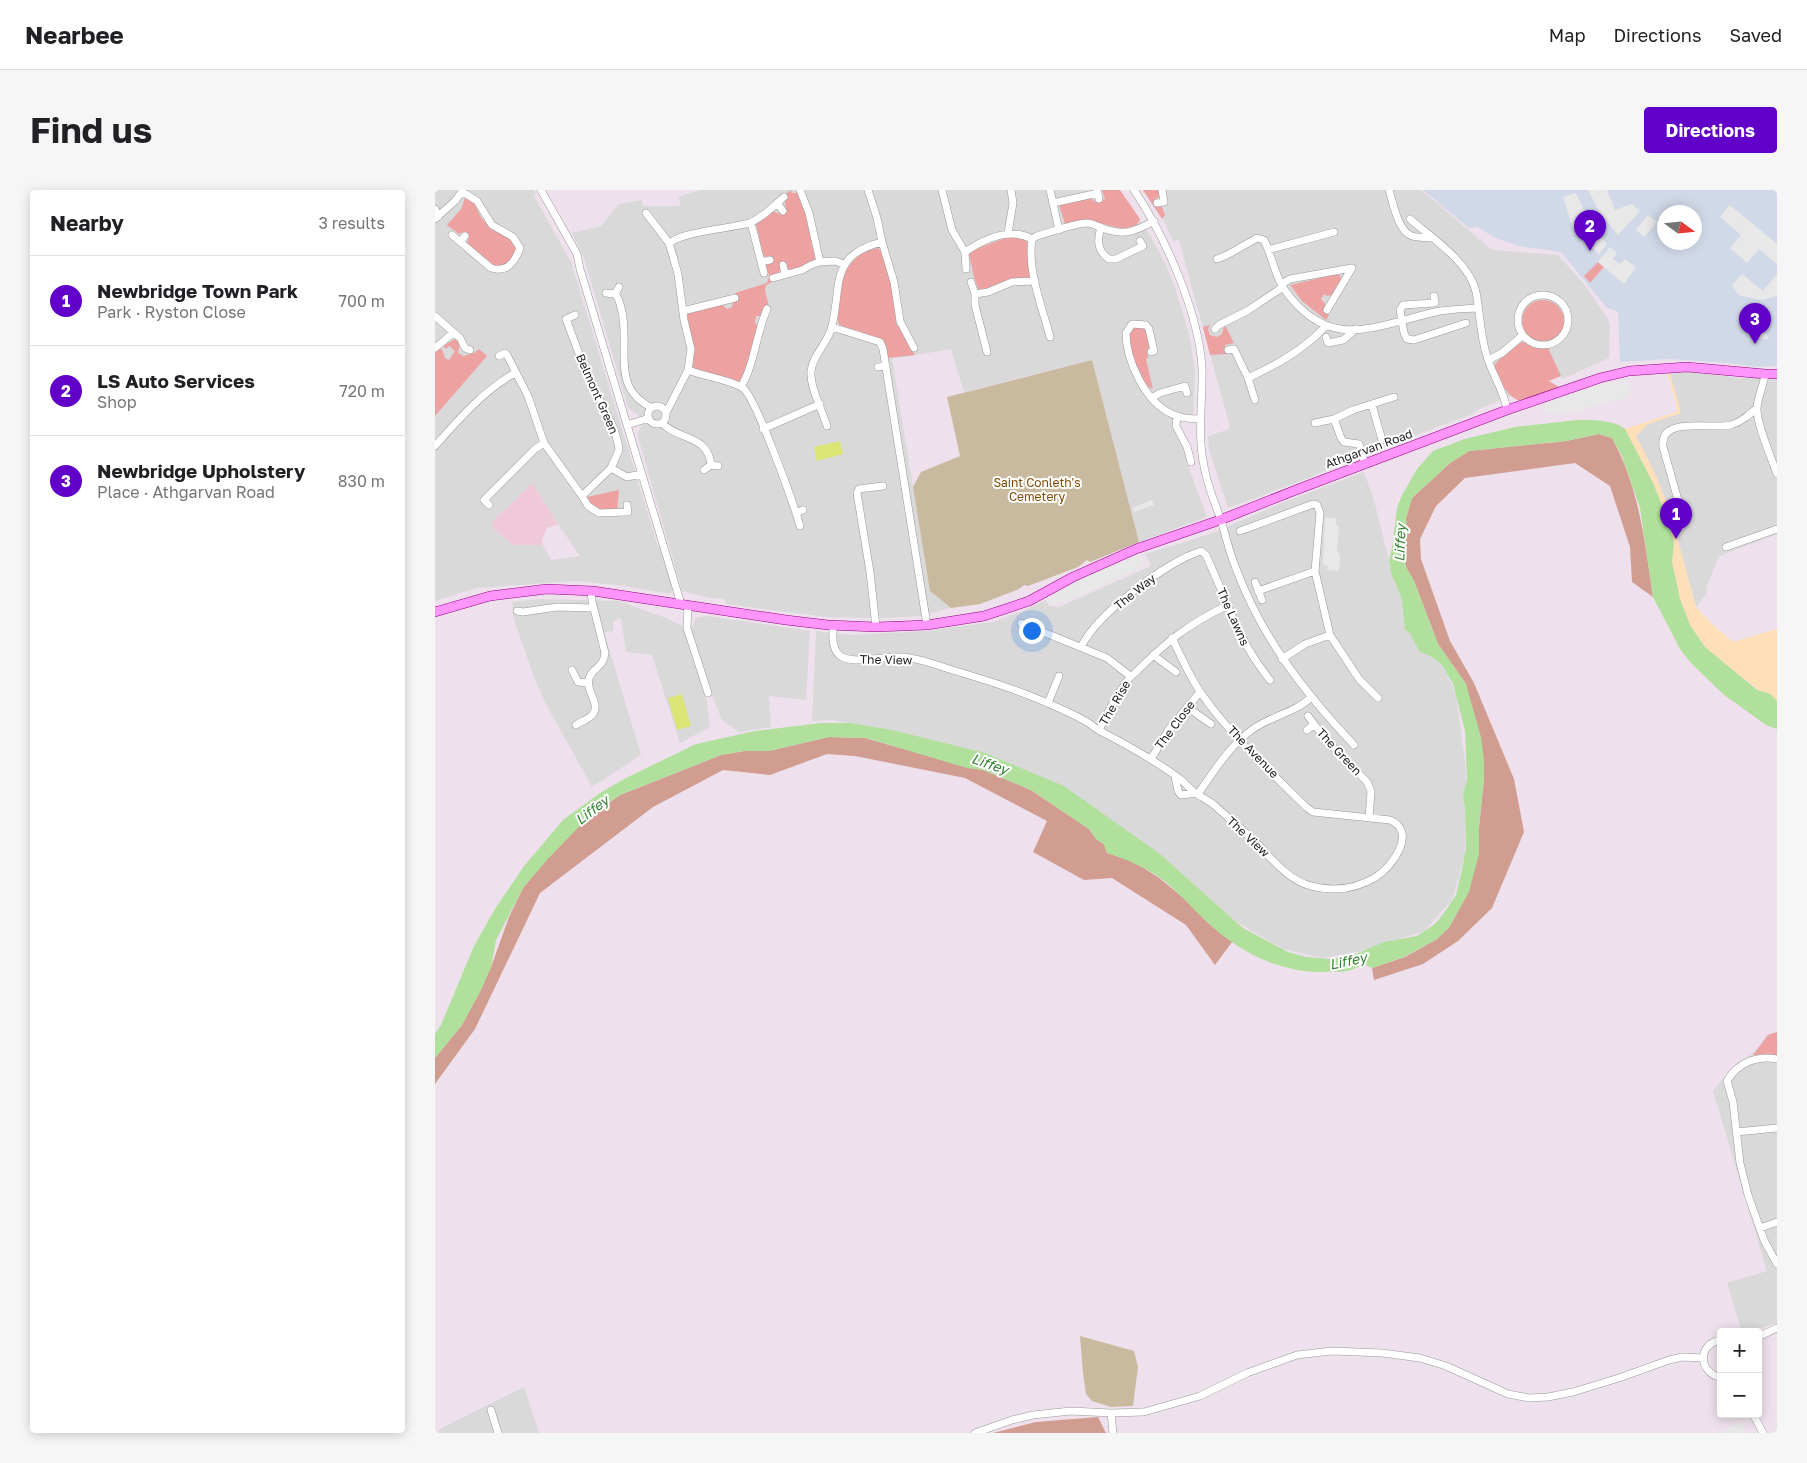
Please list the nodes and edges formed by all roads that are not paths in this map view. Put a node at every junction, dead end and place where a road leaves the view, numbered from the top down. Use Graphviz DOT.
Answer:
graph roads {
  1 [pos="541,190"];
  2 [pos="800,190"];
  3 [pos="868,190"];
  4 [pos="942,190"];
  5 [pos="1011,190"];
  6 [pos="1050,190"];
  7 [pos="1134,190"];
  8 [pos="1162,190"];
  9 [pos="1389,190"];
  10 [pos="463,191"];
  11 [pos="784,198"];
  12 [pos="1099,199"];
  13 [pos="777,203"];
  14 [pos="1053,203"];
  15 [pos="1157,203"];
  16 [pos="783,211"];
  17 [pos="646,213"];
  18 [pos="436,215"];
  19 [pos="1410,219"];
  20 [pos="1153,220"];
  21 [pos="751,223"];
  22 [pos="1101,228"];
  23 [pos="1059,230"];
  24 [pos="1334,232"];
  25 [pos="1007,233"];
  26 [pos="452,235"];
  27 [pos="1433,238"];
  28 [pos="1032,239"];
  29 [pos="1140,241"];
  30 [pos="882,242"];
  31 [pos="669,243"];
  32 [pos="1268,250"];
  33 [pos="965,252"];
  34 [pos="1217,259"];
  35 [pos="771,260"];
  36 [pos="761,262"];
  37 [pos="821,262"];
  38 [pos="844,264"];
  39 [pos="783,265"];
  40 [pos="966,269"];
  41 [pos="763,273"];
  42 [pos="785,274"];
  43 [pos="773,278"];
  44 [pos="1035,281"];
  45 [pos="971,282"];
  46 [pos="1282,286"];
  47 [pos="619,287"];
  48 [pos="606,293"];
  49 [pos="615,294"];
  50 [pos="975,294"];
  51 [pos="1434,296"];
  52 [pos="735,298"];
  53 [pos="1324,298"];
  54 [pos="1332,302"];
  55 [pos="767,308"];
  56 [pos="1477,308"];
  57 [pos="1327,310"];
  58 [pos="683,311"];
  59 [pos="575,315"];
  60 [pos="435,316"];
  61 [pos="909,318"];
  62 [pos="1454,318"];
  63 [pos="900,321"];
  64 [pos="1402,321"];
  65 [pos="1466,323"];
  66 [pos="1326,326"];
  67 [pos="1456,326"];
  68 [pos="832,327"];
  69 [pos="1215,329"];
  70 [pos="1356,329"];
  71 [pos="453,333"];
  72 [pos="1523,335"];
  73 [pos="1051,337"];
  74 [pos="1326,337"];
  75 [pos="435,348"];
  76 [pos="914,348"];
  77 [pos="466,350"];
  78 [pos="1228,350"];
  79 [pos="987,352"];
  80 [pos="1151,352"];
  81 [pos="499,356"];
  82 [pos="1488,360"];
  83 [pos="886,366"];
  84 [pos="878,367"];
  85 [pos="688,370"];
  86 [pos="515,373"];
  87 [pos="1765,374"];
  88 [pos="1777,374"];
  89 [pos="1248,378"];
  90 [pos="741,387"];
  91 [pos="1187,393"];
  92 [pos="1394,397"];
  93 [pos="1152,398"];
  94 [pos="1255,400"];
  95 [pos="820,404"];
  96 [pos="1372,405"];
  97 [pos="652,408"];
  98 [pos="1757,408"];
  99 [pos="1507,410"];
  100 [pos="666,413"];
  101 [pos="1177,416"];
  102 [pos="649,418"];
  103 [pos="1334,419"];
  104 [pos="1200,420"];
  105 [pos="662,423"];
  106 [pos="1315,423"];
  107 [pos="627,425"];
  108 [pos="827,426"];
  109 [pos="763,429"];
  110 [pos="1380,437"];
  111 [pos="544,443"];
  112 [pos="435,446"];
  113 [pos="1191,462"];
  114 [pos="1365,464"];
  115 [pos="611,468"];
  116 [pos="704,470"];
  117 [pos="642,474"];
  118 [pos="1777,474"];
  119 [pos="883,486"];
  120 [pos="582,496"];
  121 [pos="627,505"];
  122 [pos="489,506"];
  123 [pos="1276,508"];
  124 [pos="1279,516"];
  125 [pos="1220,520"];
  126 [pos="1684,522"];
  127 [pos="800,526"];
  128 [pos="1777,529"];
  129 [pos="1240,531"];
  130 [pos="1726,547"];
  131 [pos="1201,551"];
  132 [pos="1315,571"];
  133 [pos="1255,582"];
  134 [pos="591,591"];
  135 [pos="1258,591"];
  136 [pos="1262,600"];
  137 [pos="685,604"];
  138 [pos="1226,606"];
  139 [pos="593,608"];
  140 [pos="517,611"];
  141 [pos="435,612"];
  142 [pos="1038,621"];
  143 [pos="1021,623"];
  144 [pos="927,625"];
  145 [pos="833,626"];
  146 [pos="876,626"];
  147 [pos="1035,629"];
  148 [pos="1330,635"];
  149 [pos="1172,638"];
  150 [pos="1081,647"];
  151 [pos="1153,655"];
  152 [pos="1282,658"];
  153 [pos="1271,666"];
  154 [pos="572,670"];
  155 [pos="1176,672"];
  156 [pos="1263,672"];
  157 [pos="1059,676"];
  158 [pos="1130,676"];
  159 [pos="1270,680"];
  160 [pos="588,683"];
  161 [pos="1379,686"];
  162 [pos="1200,692"];
  163 [pos="1372,692"];
  164 [pos="708,694"];
  165 [pos="1311,697"];
  166 [pos="1379,698"];
  167 [pos="1048,703"];
  168 [pos="1187,707"];
  169 [pos="1308,716"];
  170 [pos="1211,724"];
  171 [pos="576,725"];
  172 [pos="1313,725"];
  173 [pos="1099,730"];
  174 [pos="1307,730"];
  175 [pos="1240,740"];
  176 [pos="1354,745"];
  177 [pos="1151,759"];
  178 [pos="1175,776"];
  179 [pos="1197,794"];
  180 [pos="1369,818"];
  181 [pos="1777,1059"];
  182 [pos="1777,1128"];
  183 [pos="1736,1132"];
  184 [pos="1777,1222"];
  185 [pos="1760,1228"];
  186 [pos="1777,1264"];
  187 [pos="1777,1328"];
  188 [pos="1762,1336"];
  189 [pos="1717,1341"];
  190 [pos="1703,1358"];
  191 [pos="1717,1377"];
  192 [pos="491,1410"];
  193 [pos="1111,1413"];
  194 [pos="1755,1418"];
  195 [pos="496,1432"];
  196 [pos="975,1433"];
  197 [pos="1113,1433"];
  198 [pos="1763,1433"];
  1 -- 107 [label="street"];
  2 -- 37 [label="street"];
  3 -- 30 [label="street"];
  4 -- 33 [label="street"];
  5 -- 25 [label="street"];
  6 -- 14 [label="street"];
  7 -- 20 [label="street"];
  8 -- 15 [label="street"];
  9 -- 27 [label="street"];
  10 -- 18 [label="street"];
  10 -- 26 [label="street"];
  11 -- 13 [label="street"];
  12 -- 14 [label="street"];
  13 -- 16 [label="street"];
  13 -- 21 [label="street"];
  14 -- 23 [label="street"];
  17 -- 31 [label="street"];
  19 -- 27 [label="street"];
  20 -- 22 [label="street"];
  20 -- 104 [label="street"];
  21 -- 31 [label="street"];
  21 -- 36 [label="street"];
  22 -- 23 [label="street"];
  22 -- 29 [label="street"];
  23 -- 28 [label="street"];
  24 -- 32 [label="street"];
  25 -- 28 [label="street"];
  25 -- 33 [label="street"];
  27 -- 56 [label="street"];
  28 -- 44 [label="street"];
  30 -- 38 [label="street"];
  30 -- 63 [label="street"];
  31 -- 58 [label="street"];
  32 -- 34 [label="street"];
  32 -- 46 [label="street"];
  33 -- 40 [label="street"];
  35 -- 36 [label="street"];
  36 -- 41 [label="street"];
  37 -- 38 [label="street"];
  37 -- 42 [label="street"];
  38 -- 68 [label="street"];
  39 -- 42 [label="street"];
  42 -- 43 [label="street"];
  44 -- 50 [label="street"];
  44 -- 73 [label="street"];
  45 -- 50 [label="street"];
  46 -- 54 [label="street"];
  46 -- 66 [label="street"];
  46 -- 69 [label="street"];
  47 -- 49 [label="street"];
  48 -- 49 [label="street"];
  49 -- 97 [label="street"];
  50 -- 79 [label="street"];
  51 -- 64 [label="street"];
  52 -- 58 [label="street"];
  53 -- 54 [label="street"];
  54 -- 57 [label="street"];
  55 -- 90 [label="street"];
  56 -- 64 [label="street"];
  56 -- 82 [label="street"];
  58 -- 85 [label="street"];
  59 -- 115 [label="street, Belmont Green"];
  60 -- 71 [label="street"];
  61 -- 63 [label="street"];
  62 -- 67 [label="street"];
  63 -- 76 [label="street"];
  64 -- 67 [label="street"];
  64 -- 70 [label="street"];
  65 -- 67 [label="street"];
  66 -- 70 [label="street"];
  66 -- 89 [label="street"];
  68 -- 83 [label="street"];
  68 -- 95 [label="street"];
  70 -- 74 [label="street"];
  71 -- 75 [label="street"];
  71 -- 77 [label="street"];
  72 -- 72 [label="street"];
  72 -- 82 [label="street"];
  78 -- 89 [label="street"];
  80 -- 93 [label="street"];
  81 -- 86 [label="street"];
  82 -- 99 [label="street"];
  83 -- 84 [label="street"];
  83 -- 144 [label="street"];
  85 -- 90 [label="street"];
  85 -- 100 [label="street"];
  86 -- 111 [label="street"];
  86 -- 112 [label="street"];
  87 -- 88 [label="main road, Athgarvan Road"];
  87 -- 98 [label="street"];
  87 -- 99 [label="main road, Athgarvan Road"];
  89 -- 94 [label="street"];
  90 -- 109 [label="street"];
  91 -- 93 [label="street"];
  92 -- 96 [label="street"];
  93 -- 101 [label="street"];
  95 -- 108 [label="street"];
  95 -- 109 [label="street"];
  96 -- 103 [label="street"];
  96 -- 110 [label="street"];
  97 -- 100 [label="street"];
  97 -- 102 [label="street"];
  98 -- 118 [label="street"];
  98 -- 126 [label="street"];
  99 -- 114 [label="main road, Athgarvan Road"];
  100 -- 105 [label="street"];
  101 -- 104 [label="street"];
  101 -- 113 [label="street"];
  102 -- 105 [label="street"];
  102 -- 107 [label="street"];
  103 -- 106 [label="street"];
  103 -- 114 [label="street"];
  104 -- 125 [label="street"];
  105 -- 116 [label="street"];
  107 -- 117 [label="street"];
  109 -- 127 [label="street"];
  111 -- 120 [label="street"];
  111 -- 122 [label="street"];
  114 -- 125 [label="main road, Athgarvan Road"];
  115 -- 117 [label="street"];
  115 -- 120 [label="street, Belmont Green"];
  117 -- 137 [label="street"];
  119 -- 146 [label="street"];
  120 -- 121 [label="street"];
  123 -- 124 [label="street"];
  124 -- 129 [label="street"];
  124 -- 132 [label="street"];
  125 -- 144 [label="main road, Athgarvan Road"];
  125 -- 152 [label="street"];
  128 -- 130 [label="street"];
  131 -- 138 [label="street, The Lawns"];
  131 -- 150 [label="street, The Way"];
  132 -- 135 [label="street"];
  132 -- 148 [label="street"];
  133 -- 135 [label="street"];
  134 -- 137 [label="main road, Athgarvan Road"];
  134 -- 139 [label="street"];
  134 -- 141 [label="main road, Athgarvan Road"];
  135 -- 136 [label="street"];
  137 -- 145 [label="main road, Athgarvan Road"];
  137 -- 164 [label="street"];
  138 -- 149 [label="street, The Rise"];
  138 -- 156 [label="street, The Lawns"];
  139 -- 140 [label="street"];
  139 -- 160 [label="street"];
  142 -- 147 [label="street"];
  143 -- 147 [label="street"];
  144 -- 146 [label="main road, Athgarvan Road"];
  145 -- 146 [label="main road, Athgarvan Road"];
  145 -- 167 [label="street, The View"];
  147 -- 150 [label="street"];
  148 -- 152 [label="street"];
  148 -- 163 [label="street"];
  149 -- 151 [label="street, The Rise"];
  149 -- 162 [label="street, The Avenue"];
  150 -- 158 [label="street"];
  151 -- 155 [label="street"];
  151 -- 158 [label="street, The Rise"];
  152 -- 165 [label="street"];
  153 -- 156 [label="street"];
  154 -- 160 [label="street"];
  156 -- 159 [label="street, The Lawns"];
  157 -- 167 [label="street"];
  158 -- 173 [label="street, The Rise"];
  160 -- 171 [label="street"];
  161 -- 163 [label="street"];
  162 -- 168 [label="street, The Close"];
  162 -- 175 [label="street, The Avenue"];
  163 -- 166 [label="street"];
  165 -- 175 [label="street"];
  165 -- 176 [label="street"];
  167 -- 173 [label="street, The View"];
  168 -- 170 [label="street"];
  168 -- 177 [label="street, The Close"];
  169 -- 172 [label="street, The Green"];
  172 -- 174 [label="street"];
  172 -- 180 [label="street, The Green"];
  173 -- 177 [label="street, The View"];
  175 -- 179 [label="street"];
  175 -- 180 [label="street, The Avenue"];
  177 -- 178 [label="street, The View"];
  178 -- 179 [label="street, The View"];
  178 -- 179 [label="street"];
  179 -- 180 [label="street, The View"];
  181 -- 183 [label="street"];
  182 -- 183 [label="street"];
  183 -- 185 [label="street"];
  184 -- 185 [label="street"];
  185 -- 186 [label="street"];
  187 -- 188 [label="street"];
  189 -- 190 [label="street"];
  190 -- 191 [label="street"];
  190 -- 193 [label="street"];
  192 -- 195 [label="street"];
  193 -- 196 [label="street"];
  193 -- 197 [label="street"];
  194 -- 198 [label="street"];
}
